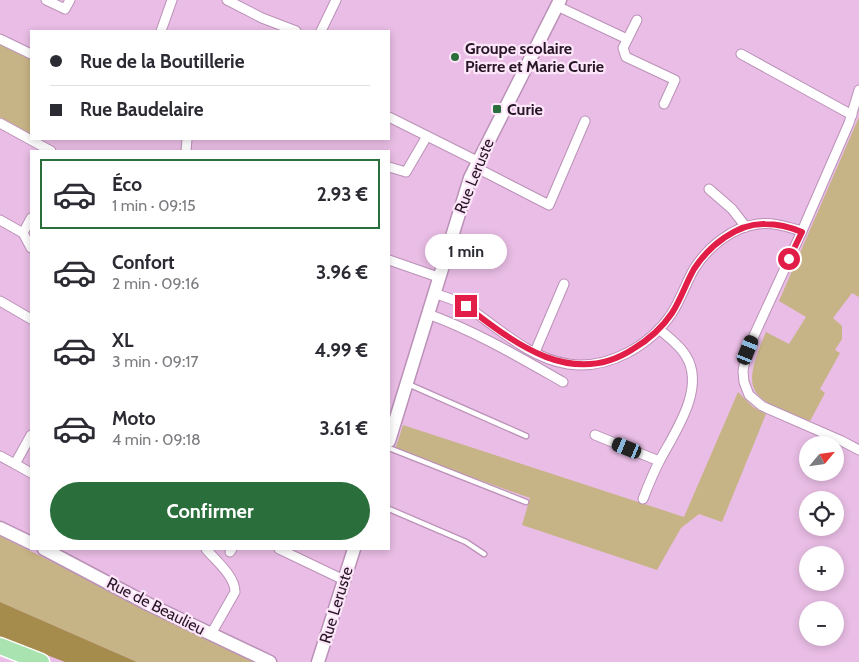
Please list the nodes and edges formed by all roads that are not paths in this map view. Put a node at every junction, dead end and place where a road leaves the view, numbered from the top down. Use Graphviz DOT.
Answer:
graph roads {
  1 [pos="46,0"];
  2 [pos="70,0"];
  3 [pos="172,0"];
  4 [pos="226,0"];
  5 [pos="336,0"];
  6 [pos="559,3"];
  7 [pos="637,20"];
  8 [pos="161,30"];
  9 [pos="293,30"];
  10 [pos="321,30"];
  11 [pos="0,38"];
  12 [pos="627,39"];
  13 [pos="30,53"];
  14 [pos="741,54"];
  15 [pos="859,90"];
  16 [pos="664,104"];
  17 [pos="852,114"];
  18 [pos="390,118"];
  19 [pos="585,121"];
  20 [pos="0,123"];
  21 [pos="30,136"];
  22 [pos="427,136"];
  23 [pos="476,164"];
  24 [pos="390,167"];
  25 [pos="709,189"];
  26 [pos="0,220"];
  27 [pos="30,220"];
  28 [pos="746,227"];
  29 [pos="802,232"];
  30 [pos="23,233"];
  31 [pos="30,246"];
  32 [pos="390,260"];
  33 [pos="438,277"];
  34 [pos="564,284"];
  35 [pos="434,293"];
  36 [pos="0,302"];
  37 [pos="428,314"];
  38 [pos="30,318"];
  39 [pos="659,329"];
  40 [pos="535,352"];
  41 [pos="563,382"];
  42 [pos="407,383"];
  43 [pos="393,411"];
  44 [pos="390,434"];
  45 [pos="595,435"];
  46 [pos="526,436"];
  47 [pos="30,437"];
  48 [pos="390,448"];
  49 [pos="859,450"];
  50 [pos="0,456"];
  51 [pos="659,461"];
  52 [pos="15,464"];
  53 [pos="30,472"];
  54 [pos="643,499"];
  55 [pos="526,502"];
  56 [pos="390,509"];
  57 [pos="0,528"];
  58 [pos="30,543"];
  59 [pos="46,550"];
  60 [pos="207,550"];
  61 [pos="281,550"];
  62 [pos="354,550"];
  63 [pos="484,554"];
  64 [pos="344,580"];
  65 [pos="211,634"];
  66 [pos="0,646"];
  67 [pos="42,662"];
  68 [pos="270,662"];
  69 [pos="318,662"];
  1 -- 2 [label="street"];
  3 -- 8 [label="street"];
  4 -- 9 [label="street"];
  5 -- 10 [label="street"];
  6 -- 12 [label="street, Rue Leruste"];
  6 -- 23 [label="street, Rue Leruste"];
  7 -- 12 [label="street"];
  11 -- 13 [label="street"];
  12 -- 16 [label="street"];
  14 -- 17 [label="street"];
  15 -- 17 [label="street"];
  17 -- 29 [label="street"];
  18 -- 22 [label="street"];
  19 -- 23 [label="street"];
  20 -- 21 [label="street"];
  22 -- 23 [label="street"];
  22 -- 24 [label="street"];
  23 -- 33 [label="street, Rue Leruste"];
  25 -- 28 [label="street"];
  26 -- 30 [label="street"];
  27 -- 30 [label="street"];
  28 -- 29 [label="street"];
  28 -- 39 [label="street"];
  29 -- 49 [label="street"];
  30 -- 31 [label="street"];
  32 -- 33 [label="street"];
  33 -- 35 [label="street, Rue Leruste"];
  34 -- 40 [label="street"];
  35 -- 37 [label="street, Rue Leruste"];
  35 -- 40 [label="street"];
  36 -- 38 [label="street"];
  37 -- 41 [label="street"];
  37 -- 42 [label="street, Rue Leruste"];
  39 -- 40 [label="street"];
  39 -- 51 [label="street"];
  42 -- 43 [label="street, Rue Leruste"];
  42 -- 46 [label="lane"];
  43 -- 44 [label="street, Rue Leruste"];
  45 -- 51 [label="street"];
  47 -- 52 [label="street"];
  48 -- 55 [label="lane"];
  50 -- 52 [label="street"];
  51 -- 54 [label="street"];
  52 -- 53 [label="street"];
  56 -- 63 [label="lane"];
  57 -- 58 [label="street"];
  59 -- 65 [label="street, Rue de Beaulieu"];
  60 -- 65 [label="street"];
  61 -- 64 [label="street"];
  62 -- 64 [label="street, Rue Leruste"];
  64 -- 69 [label="street, Rue Leruste"];
  65 -- 68 [label="street, Rue de Beaulieu"];
  66 -- 67 [label="highway"];
}
